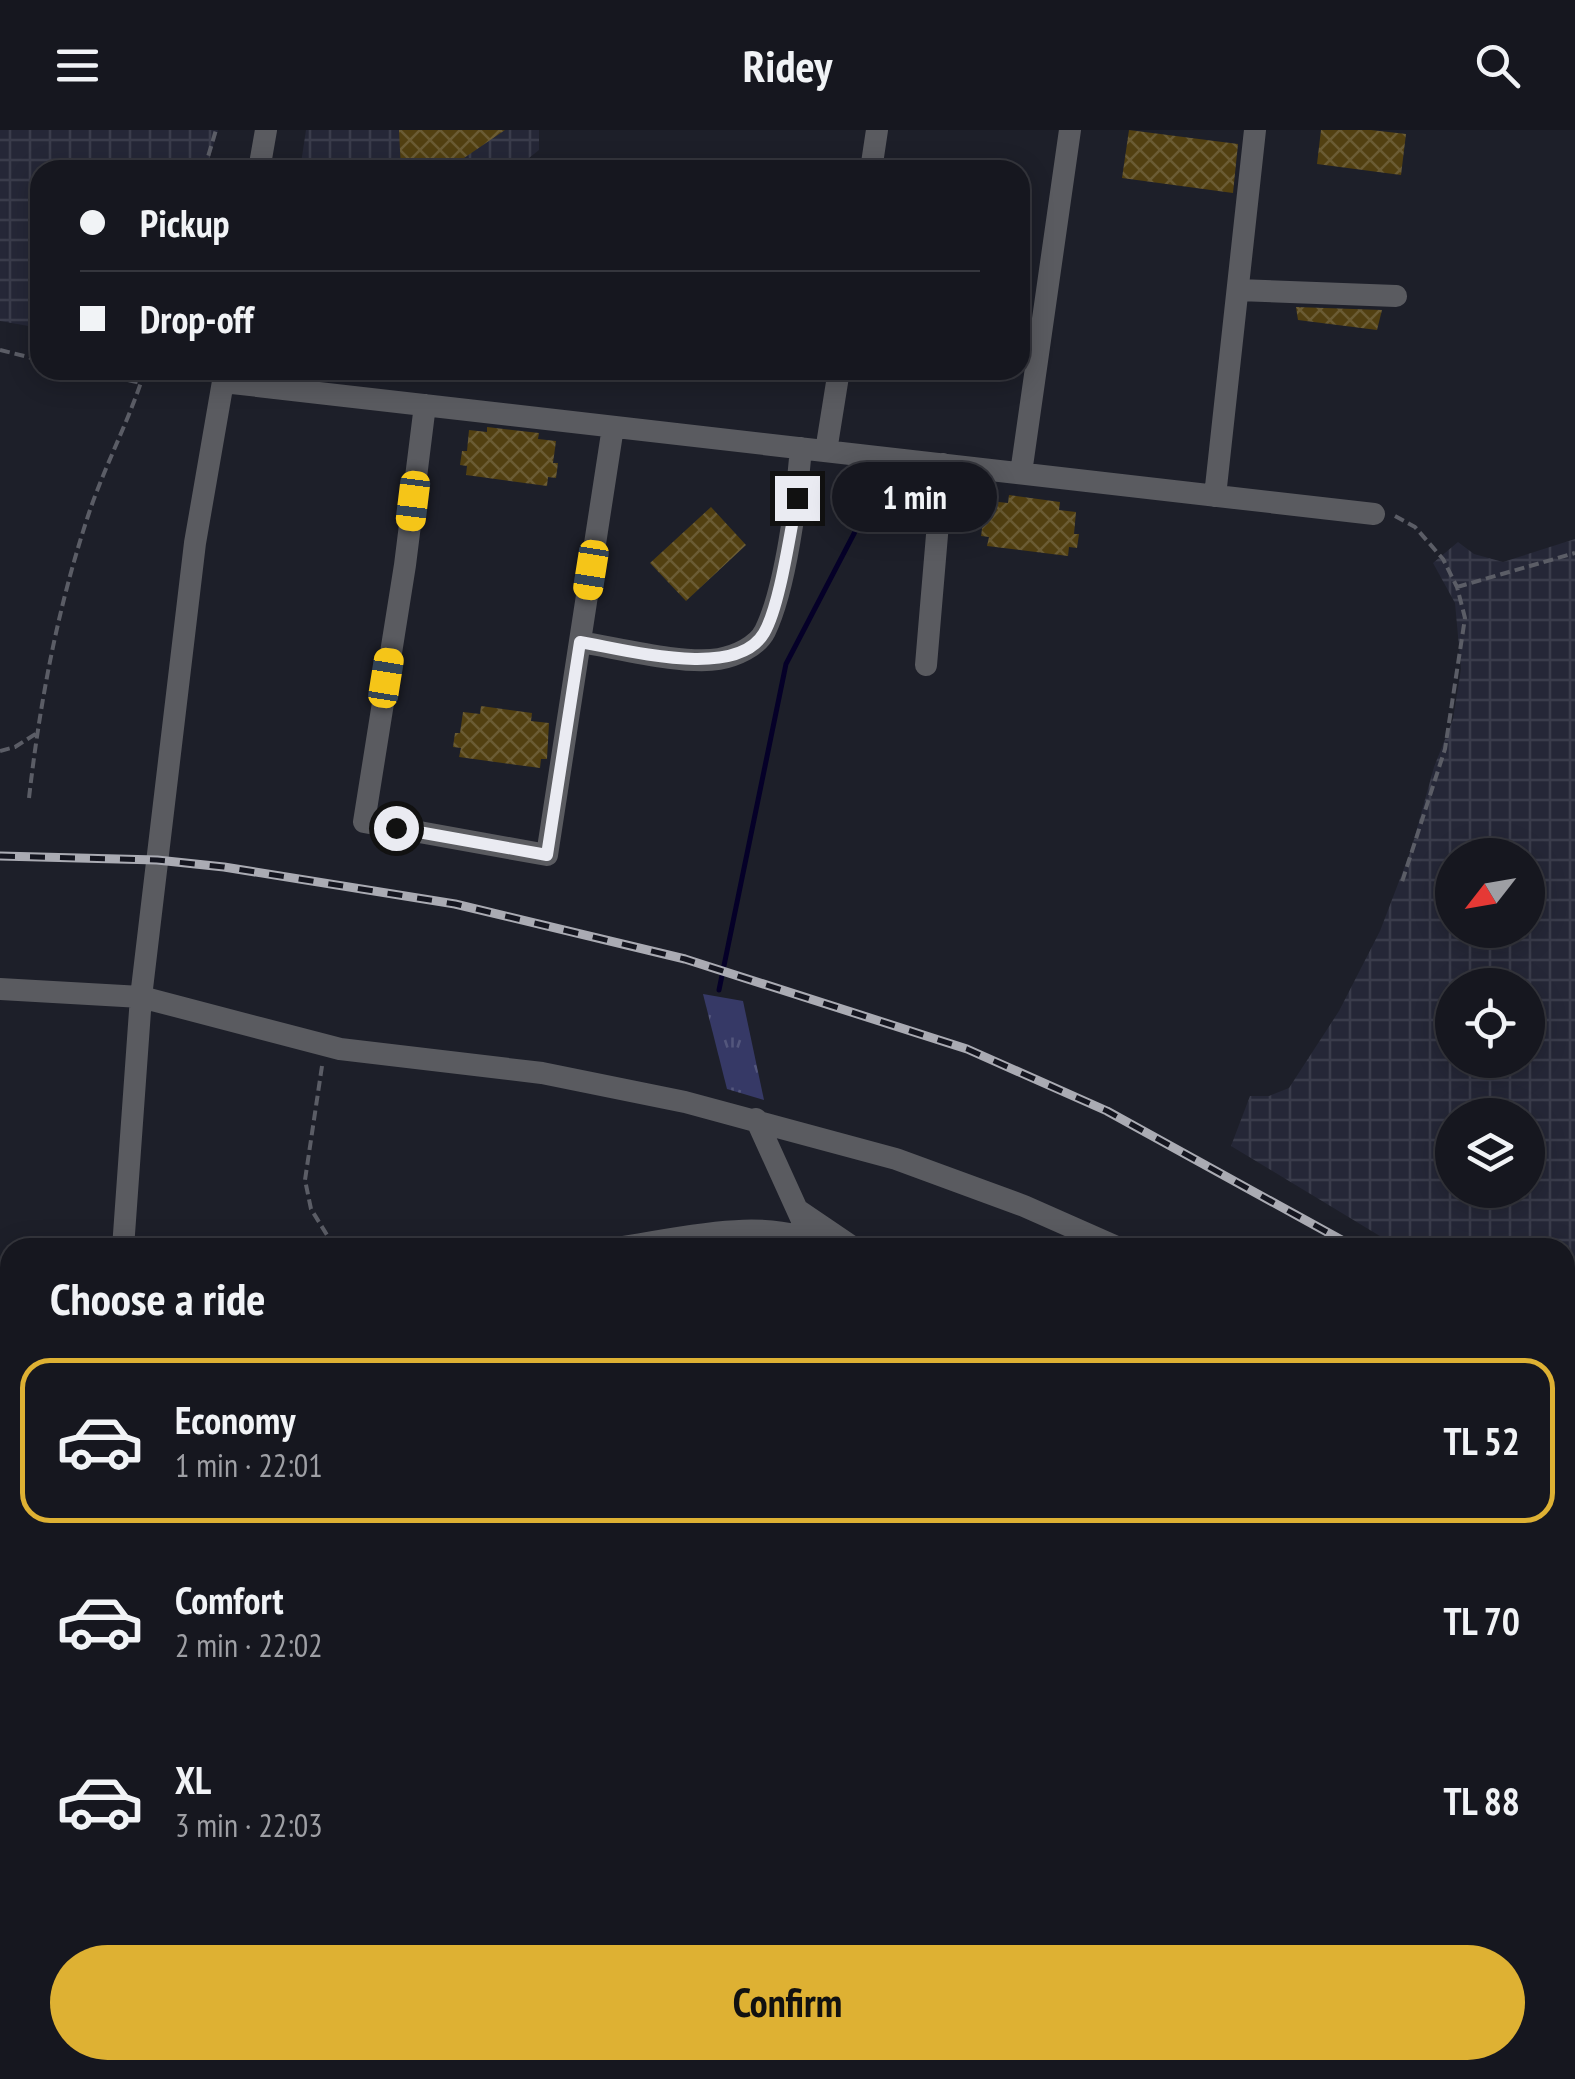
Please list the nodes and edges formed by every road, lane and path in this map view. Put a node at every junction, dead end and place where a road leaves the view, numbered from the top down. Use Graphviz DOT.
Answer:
graph roads {
  1 [pos="216,130"];
  2 [pos="266,130"];
  3 [pos="877,130"];
  4 [pos="1070,130"];
  5 [pos="1255,130"];
  6 [pos="207,160"];
  7 [pos="261,160"];
  8 [pos="872,160"];
  9 [pos="1238,290"];
  10 [pos="1396,296"];
  11 [pos="0,350"];
  12 [pos="30,358"];
  13 [pos="128,380"];
  14 [pos="142,380"];
  15 [pos="223,380"];
  16 [pos="252,380"];
  17 [pos="837,380"];
  18 [pos="141,383"];
  19 [pos="425,405"];
  20 [pos="613,427"];
  21 [pos="802,448"];
  22 [pos="826,451"];
  23 [pos="943,464"];
  24 [pos="1021,474"];
  25 [pos="1215,496"];
  26 [pos="1374,514"];
  27 [pos="1575,552"];
  28 [pos="1457,587"];
  29 [pos="580,642"];
  30 [pos="926,665"];
  31 [pos="37,734"];
  32 [pos="0,751"];
  33 [pos="29,798"];
  34 [pos="1401,886"];
  35 [pos="0,989"];
  36 [pos="140,997"];
  37 [pos="325,1045"];
  38 [pos="756,1119"];
  39 [pos="798,1210"];
  40 [pos="124,1238"];
  41 [pos="329,1238"];
  42 [pos="685,1238"];
  43 [pos="792,1238"];
  44 [pos="814,1238"];
  45 [pos="839,1238"];
  46 [pos="1095,1238"];
  1 -- 6 [label="path"];
  2 -- 7 [label="street"];
  3 -- 8 [label="street"];
  4 -- 24 [label="street"];
  5 -- 9 [label="street"];
  9 -- 10 [label="street"];
  9 -- 25 [label="street"];
  11 -- 12 [label="path"];
  13 -- 18 [label="path"];
  14 -- 18 [label="path"];
  15 -- 36 [label="street"];
  16 -- 19 [label="street"];
  17 -- 22 [label="street"];
  18 -- 31 [label="path"];
  19 -- 20 [label="street"];
  19 -- 29 [label="street"];
  20 -- 21 [label="street"];
  20 -- 29 [label="street"];
  21 -- 22 [label="street"];
  21 -- 29 [label="street"];
  22 -- 23 [label="street"];
  23 -- 24 [label="street"];
  23 -- 30 [label="street"];
  24 -- 25 [label="street"];
  25 -- 26 [label="street"];
  26 -- 28 [label="path"];
  27 -- 28 [label="path"];
  28 -- 34 [label="path"];
  31 -- 32 [label="path"];
  31 -- 33 [label="path"];
  35 -- 36 [label="street"];
  36 -- 37 [label="street"];
  36 -- 40 [label="street"];
  37 -- 38 [label="street"];
  37 -- 41 [label="path"];
  38 -- 39 [label="street"];
  38 -- 46 [label="street"];
  39 -- 44 [label="street"];
  39 -- 45 [label="street"];
  42 -- 43 [label="street"];
}
